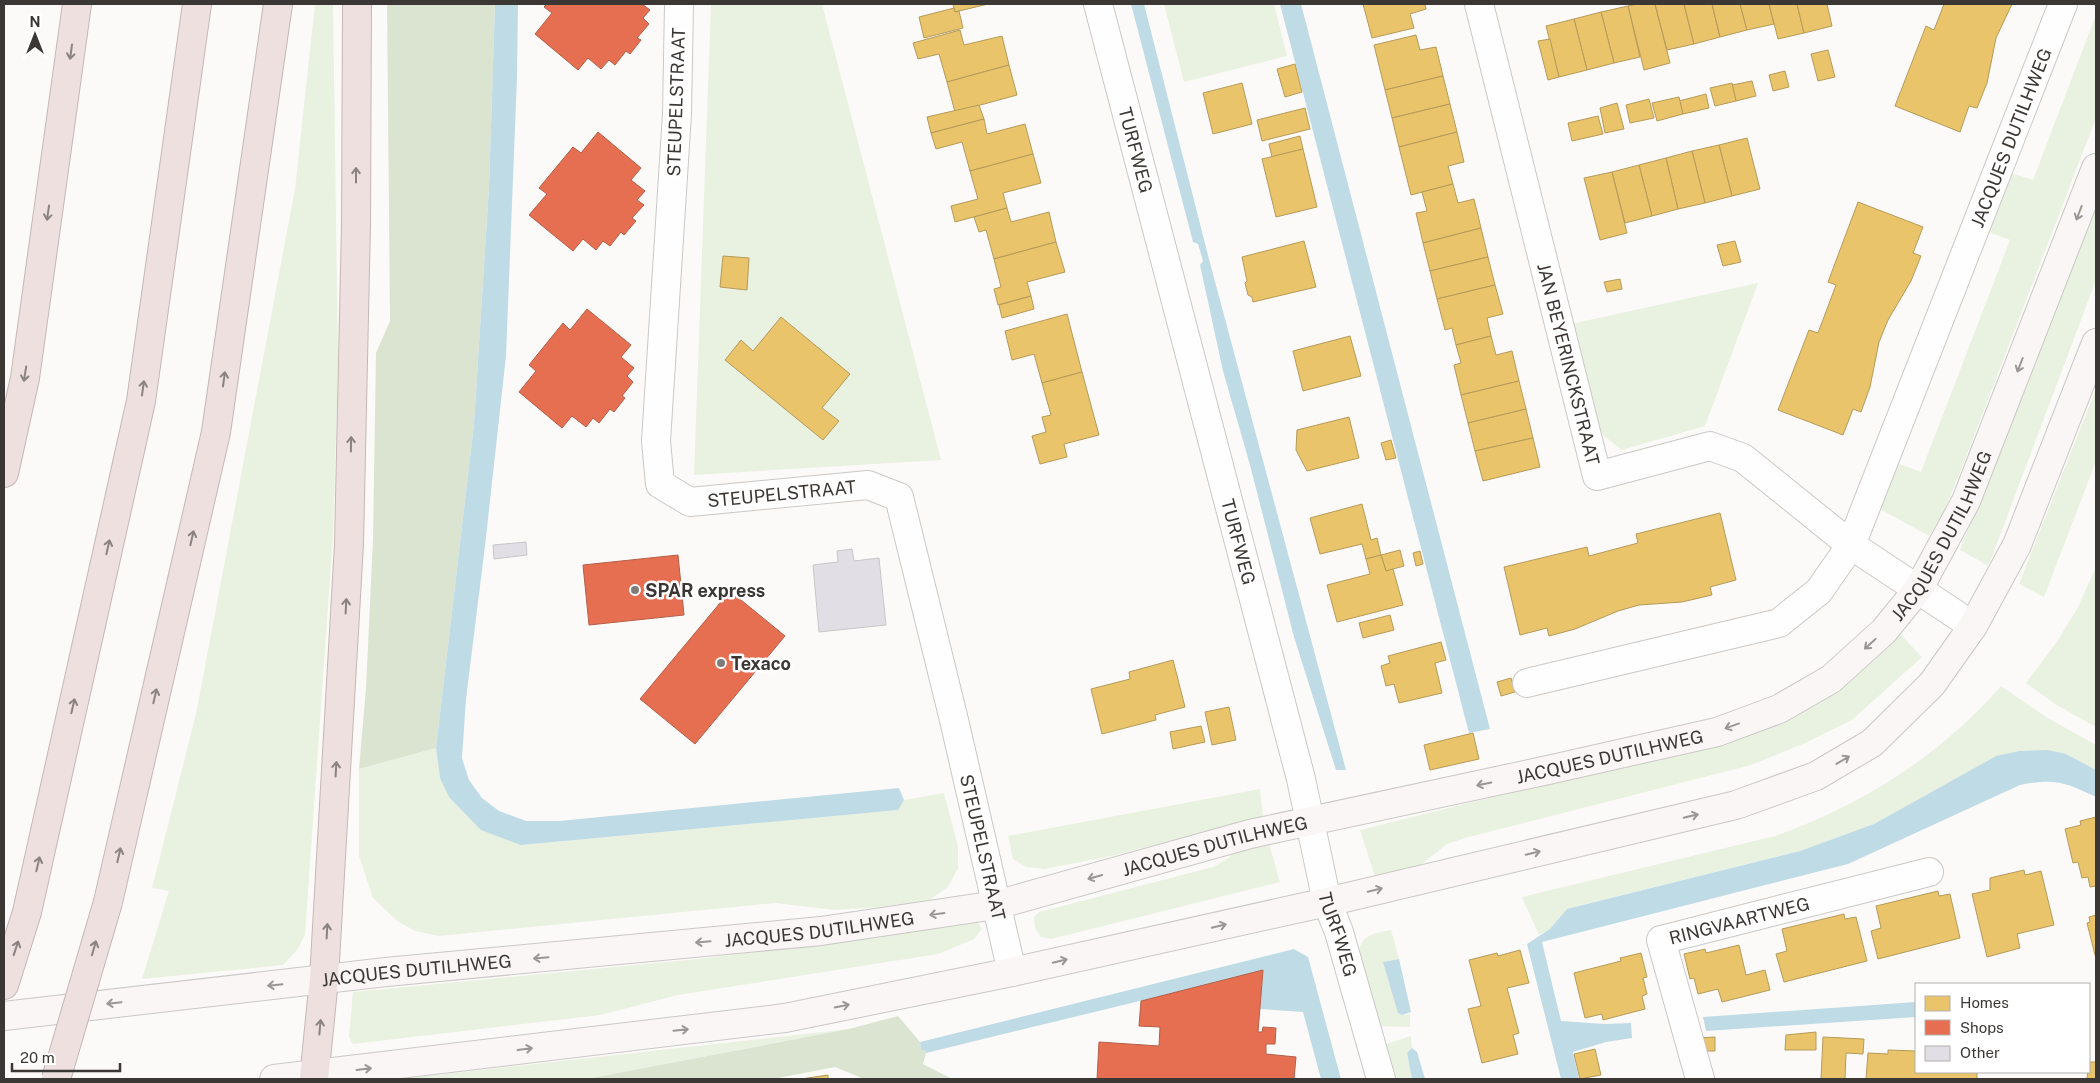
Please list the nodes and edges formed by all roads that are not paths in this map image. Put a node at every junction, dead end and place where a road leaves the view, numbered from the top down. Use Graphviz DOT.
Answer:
graph roads {
  1 [pos="77,4"];
  2 [pos="197,4"];
  3 [pos="278,4"];
  4 [pos="357,4"];
  5 [pos="679,4"];
  6 [pos="1098,4"];
  7 [pos="1479,4"];
  8 [pos="2062,4"];
  9 [pos="2096,168"];
  10 [pos="2096,344"];
  11 [pos="4,473"];
  12 [pos="1850,545"];
  13 [pos="1919,588"];
  14 [pos="1973,626"];
  15 [pos="1527,683"];
  16 [pos="1311,820"];
  17 [pos="1929,872"];
  18 [pos="1327,902"];
  19 [pos="996,905"];
  20 [pos="1012,972"];
  21 [pos="324,980"];
  22 [pos="4,985"];
  23 [pos="4,1016"];
  24 [pos="315,1077"];
  25 [pos="56,1079"];
  26 [pos="274,1079"];
  27 [pos="1380,1079"];
  28 [pos="1700,1079"];
  1 -- 11 [label="highway, one-way"];
  22 -- 2 [label="highway, one-way"];
  25 -- 3 [label="highway, one-way, bridge"];
  21 -- 4 [label="highway, one-way"];
  5 -- 19 [label="street, STEUPELSTRAAT"];
  6 -- 16 [label="street, TURFWEG"];
  7 -- 12 [label="street, JAN BEYERINCKSTRAAT"];
  8 -- 12 [label="street, JACQUES DUTILHWEG"];
  9 -- 13 [label="main road, JACQUES DUTILHWEG, one-way"];
  10 -- 14 [label="main road"];
  12 -- 13 [label="street, JAN BEYERINCKSTRAAT"];
  12 -- 15 [label="street, JACQUES DUTILHWEG"];
  13 -- 14 [label="street, JAN BEYERINCKSTRAAT"];
  13 -- 16 [label="main road, JACQUES DUTILHWEG, one-way"];
  18 -- 14 [label="main road, one-way"];
  16 -- 18 [label="street, TURFWEG"];
  16 -- 19 [label="main road, JACQUES DUTILHWEG, one-way"];
  17 -- 28 [label="street, RINGVAARTWEG"];
  20 -- 18 [label="main road, one-way"];
  18 -- 27 [label="street, TURFWEG"];
  19 -- 20 [label="street, STEUPELSTRAAT"];
  19 -- 21 [label="main road, JACQUES DUTILHWEG, one-way"];
  24 -- 20 [label="main road, one-way"];
  21 -- 23 [label="main road, JACQUES DUTILHWEG, one-way"];
  24 -- 21 [label="highway, one-way"];
  24 -- 26 [label="main road"];
}
